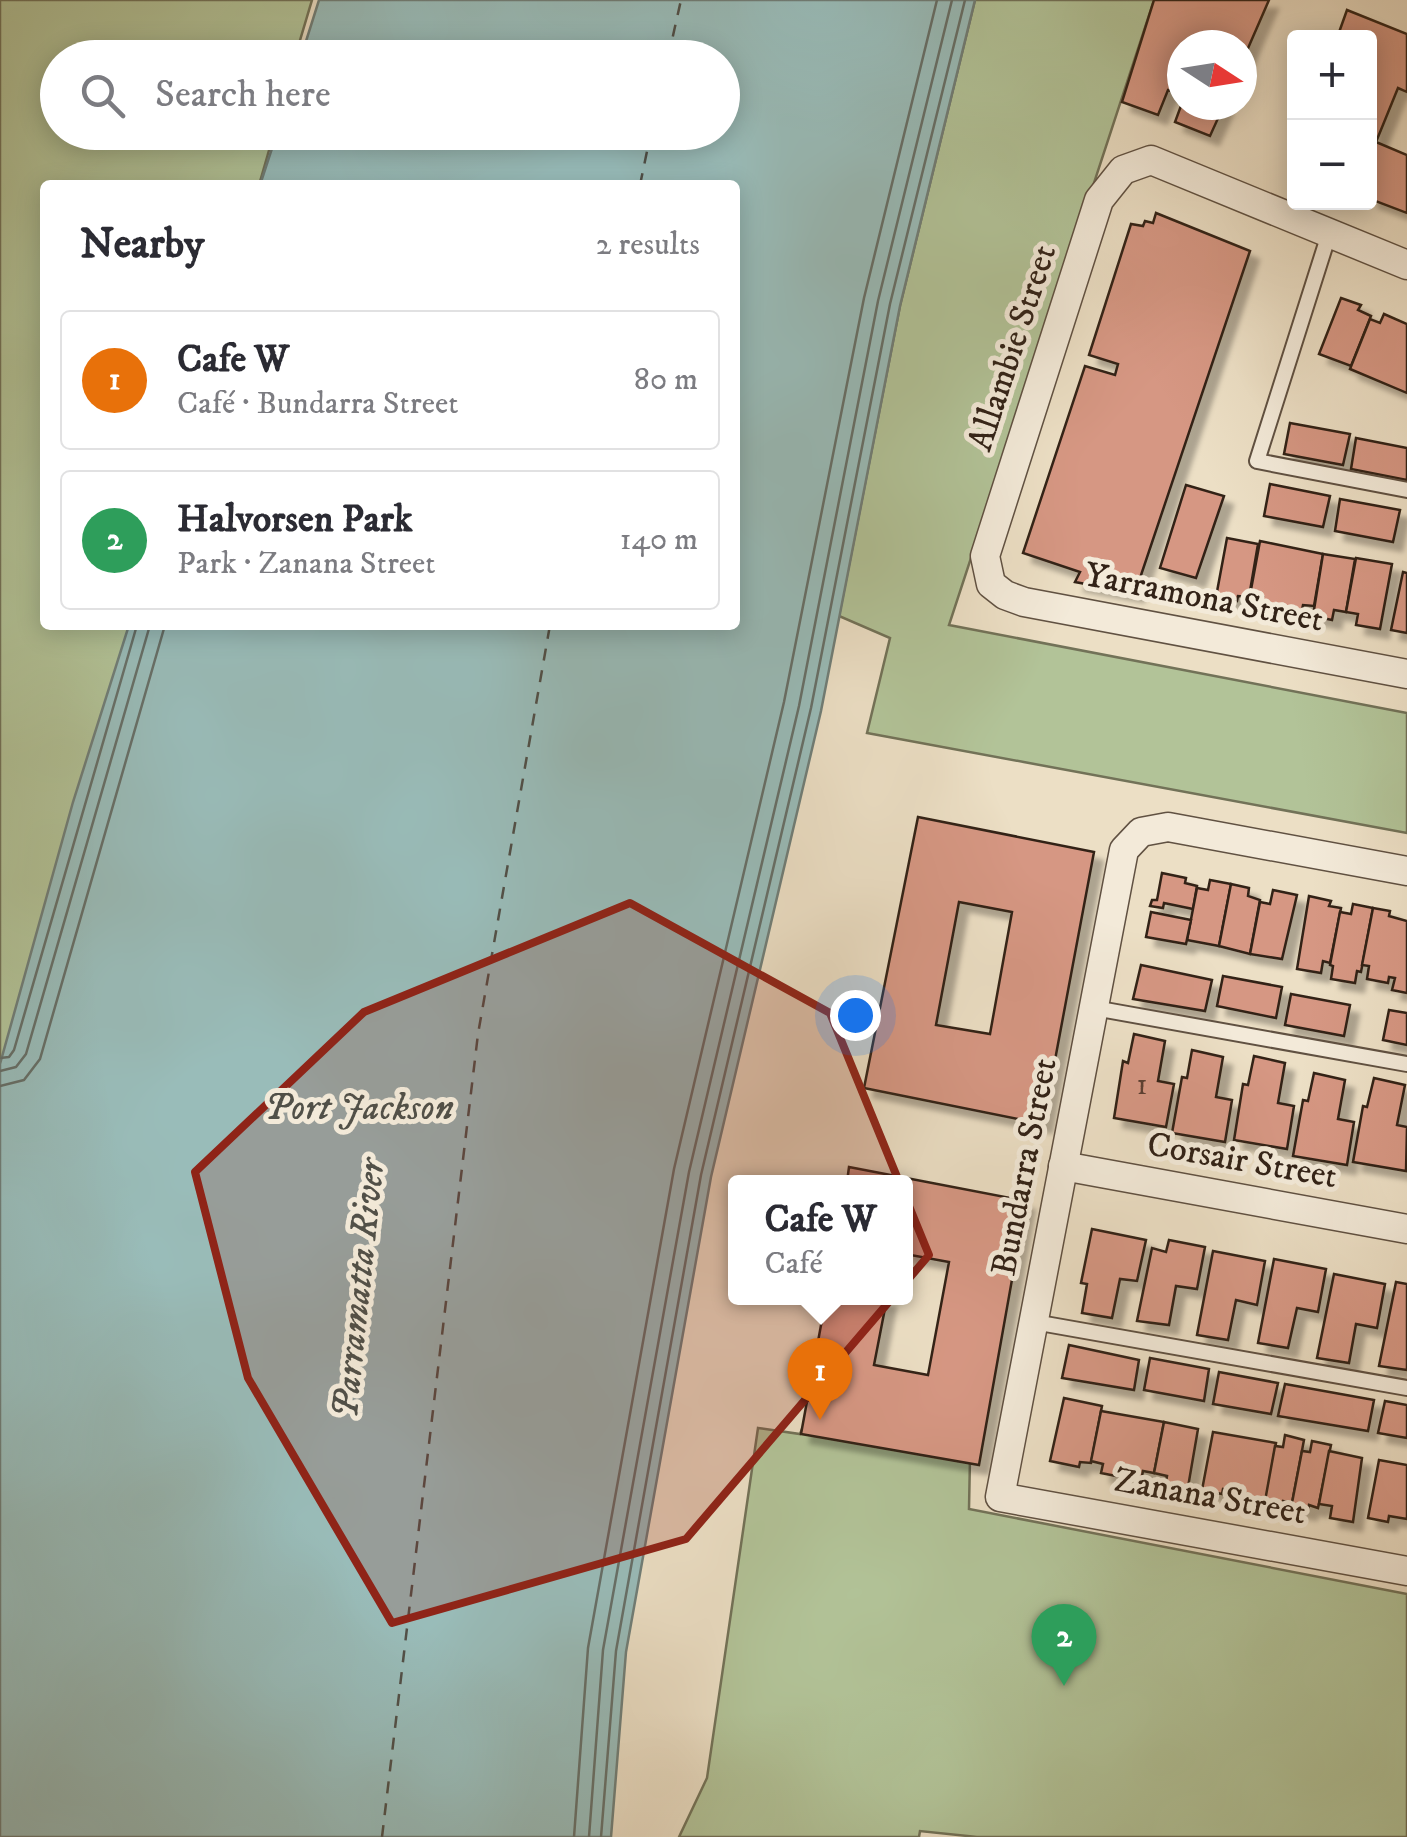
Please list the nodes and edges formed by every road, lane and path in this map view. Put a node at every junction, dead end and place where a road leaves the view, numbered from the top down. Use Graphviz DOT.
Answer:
graph roads {
  1 [pos="1329,234"];
  2 [pos="1407,264"];
  3 [pos="1407,490"];
  4 [pos="991,584"];
  5 [pos="1407,674"];
  6 [pos="1407,871"];
  7 [pos="1094,1008"];
  8 [pos="1407,1064"];
  9 [pos="1063,1166"];
  10 [pos="1407,1229"];
  11 [pos="1034,1322"];
  12 [pos="1407,1388"];
  13 [pos="1000,1497"];
  14 [pos="1407,1572"];
  1 -- 2 [label="street"];
  1 -- 3 [label="lane"];
  1 -- 4 [label="street, Allambie Street"];
  4 -- 5 [label="street, Yarramona Street"];
  6 -- 7 [label="street, Bundarra Street"];
  7 -- 8 [label="lane"];
  7 -- 9 [label="street, Bundarra Street"];
  9 -- 10 [label="street, Corsair Street"];
  9 -- 11 [label="street, Bundarra Street"];
  11 -- 12 [label="lane"];
  11 -- 13 [label="street, Bundarra Street"];
  13 -- 14 [label="street, Zanana Street"];
}
